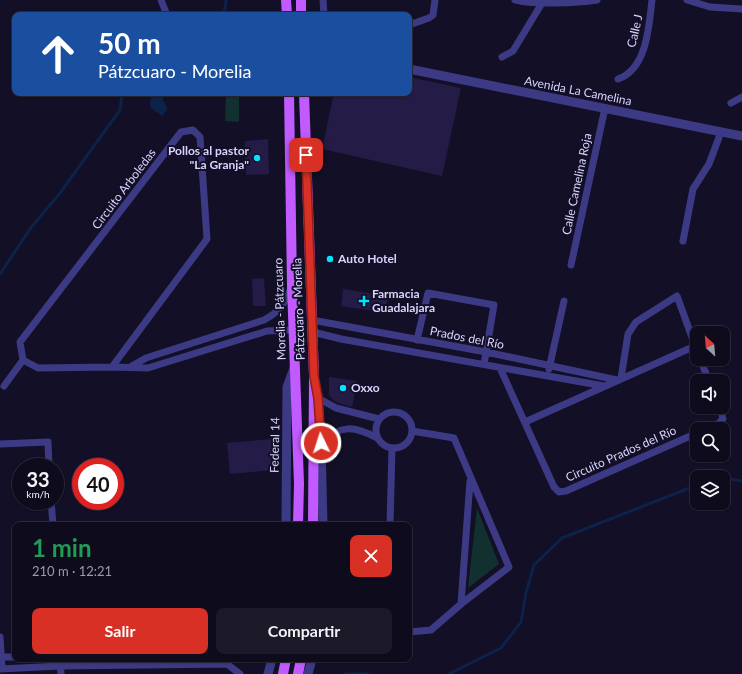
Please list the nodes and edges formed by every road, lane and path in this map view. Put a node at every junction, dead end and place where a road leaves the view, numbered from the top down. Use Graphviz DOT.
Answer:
graph roads {
  1 [pos="161,0"];
  2 [pos="286,0"];
  3 [pos="323,0"];
  4 [pos="435,0"];
  5 [pos="515,0"];
  6 [pos="597,0"];
  7 [pos="652,0"];
  8 [pos="687,0"];
  9 [pos="542,3"];
  10 [pos="742,9"];
  11 [pos="166,12"];
  12 [pos="287,12"];
  13 [pos="324,12"];
  14 [pos="412,24"];
  15 [pos="502,57"];
  16 [pos="412,70"];
  17 [pos="618,80"];
  18 [pos="288,96"];
  19 [pos="304,96"];
  20 [pos="742,98"];
  21 [pos="731,103"];
  22 [pos="605,108"];
  23 [pos="721,132"];
  24 [pos="742,136"];
  25 [pos="683,241"];
  26 [pos="571,265"];
  27 [pos="292,286"];
  28 [pos="564,301"];
  29 [pos="312,320"];
  30 [pos="252,324"];
  31 [pos="293,330"];
  32 [pos="313,332"];
  33 [pos="690,332"];
  34 [pos="255,335"];
  35 [pos="417,340"];
  36 [pos="690,351"];
  37 [pos="486,352"];
  38 [pos="23,360"];
  39 [pos="484,364"];
  40 [pos="112,366"];
  41 [pos="294,366"];
  42 [pos="550,366"];
  43 [pos="130,367"];
  44 [pos="500,368"];
  45 [pos="314,376"];
  46 [pos="548,376"];
  47 [pos="619,379"];
  48 [pos="4,386"];
  49 [pos="604,386"];
  50 [pos="318,398"];
  51 [pos="379,419"];
  52 [pos="525,422"];
  53 [pos="412,430"];
  54 [pos="690,436"];
  55 [pos="377,438"];
  56 [pos="321,443"];
  57 [pos="0,444"];
  58 [pos="392,448"];
  59 [pos="49,458"];
  60 [pos="471,479"];
  61 [pos="52,510"];
  62 [pos="53,522"];
  63 [pos="286,522"];
  64 [pos="298,522"];
  65 [pos="313,522"];
  66 [pos="323,522"];
  67 [pos="390,522"];
  68 [pos="461,604"];
  69 [pos="412,632"];
  70 [pos="0,637"];
  71 [pos="1,657"];
  72 [pos="12,657"];
  73 [pos="93,662"];
  74 [pos="151,662"];
  75 [pos="271,662"];
  76 [pos="285,662"];
  77 [pos="300,662"];
  78 [pos="311,662"];
  79 [pos="60,663"];
  80 [pos="1,669"];
  81 [pos="61,674"];
  82 [pos="240,674"];
  83 [pos="268,674"];
  84 [pos="283,674"];
  85 [pos="298,674"];
  86 [pos="308,674"];
  1 -- 11 [label="street"];
  2 -- 12 [label="main road"];
  3 -- 13 [label="street"];
  4 -- 14 [label="street"];
  5 -- 9 [label="street"];
  6 -- 9 [label="street"];
  7 -- 17 [label="street, Calle J"];
  8 -- 10 [label="street"];
  9 -- 15 [label="street"];
  16 -- 22 [label="street, Avenida La Camelina"];
  18 -- 27 [label="main road, Morelia - Pátzcuaro"];
  19 -- 29 [label="main road, Pátzcuaro - Morelia"];
  20 -- 21 [label="street"];
  22 -- 23 [label="street, Avenida La Camelina"];
  22 -- 26 [label="street, Calle Camelina Roja"];
  23 -- 24 [label="street, Avenida La Camelina"];
  23 -- 25 [label="street"];
  27 -- 30 [label="street"];
  27 -- 31 [label="main road, Morelia - Pátzcuaro"];
  28 -- 42 [label="street"];
  29 -- 32 [label="main road, Pátzcuaro - Morelia"];
  29 -- 35 [label="street, Prados del Río"];
  30 -- 34 [label="street"];
  30 -- 43 [label="street"];
  31 -- 34 [label="street"];
  31 -- 41 [label="main road, Morelia - Pátzcuaro"];
  32 -- 39 [label="street"];
  32 -- 45 [label="main road, Pátzcuaro - Morelia"];
  33 -- 47 [label="street"];
  34 -- 43 [label="street"];
  35 -- 37 [label="street, Prados del Río"];
  35 -- 37 [label="street"];
  36 -- 47 [label="street"];
  37 -- 39 [label="street"];
  37 -- 42 [label="street, Prados del Río"];
  38 -- 40 [label="street"];
  38 -- 40 [label="street, Circuito Arboledas"];
  38 -- 48 [label="street"];
  39 -- 44 [label="street"];
  40 -- 43 [label="street"];
  41 -- 63 [label="street, Federal 14"];
  41 -- 64 [label="main road, Morelia - Pátzcuaro"];
  42 -- 46 [label="street"];
  42 -- 47 [label="street, Prados del Río"];
  44 -- 46 [label="street"];
  44 -- 52 [label="street, Circuito Prados del Río"];
  45 -- 50 [label="street"];
  45 -- 65 [label="main road, Pátzcuaro - Morelia"];
  46 -- 49 [label="street"];
  47 -- 49 [label="street"];
  49 -- 52 [label="street"];
  50 -- 51 [label="street"];
  50 -- 56 [label="street"];
  51 -- 53 [label="street"];
  51 -- 55 [label="street"];
  52 -- 54 [label="street, Circuito Prados del Río"];
  53 -- 58 [label="street"];
  53 -- 60 [label="street"];
  55 -- 56 [label="street"];
  55 -- 58 [label="street"];
  56 -- 66 [label="street"];
  57 -- 59 [label="street"];
  58 -- 67 [label="street"];
  60 -- 68 [label="street"];
  60 -- 68 [label="street"];
  61 -- 62 [label="street"];
  68 -- 69 [label="street"];
  70 -- 71 [label="street"];
  71 -- 72 [label="street"];
  71 -- 80 [label="street"];
  73 -- 74 [label="street"];
  73 -- 79 [label="street"];
  74 -- 82 [label="street"];
  75 -- 83 [label="street"];
  76 -- 84 [label="main road"];
  77 -- 85 [label="main road"];
  78 -- 86 [label="street"];
  79 -- 80 [label="street"];
  79 -- 81 [label="street"];
}
